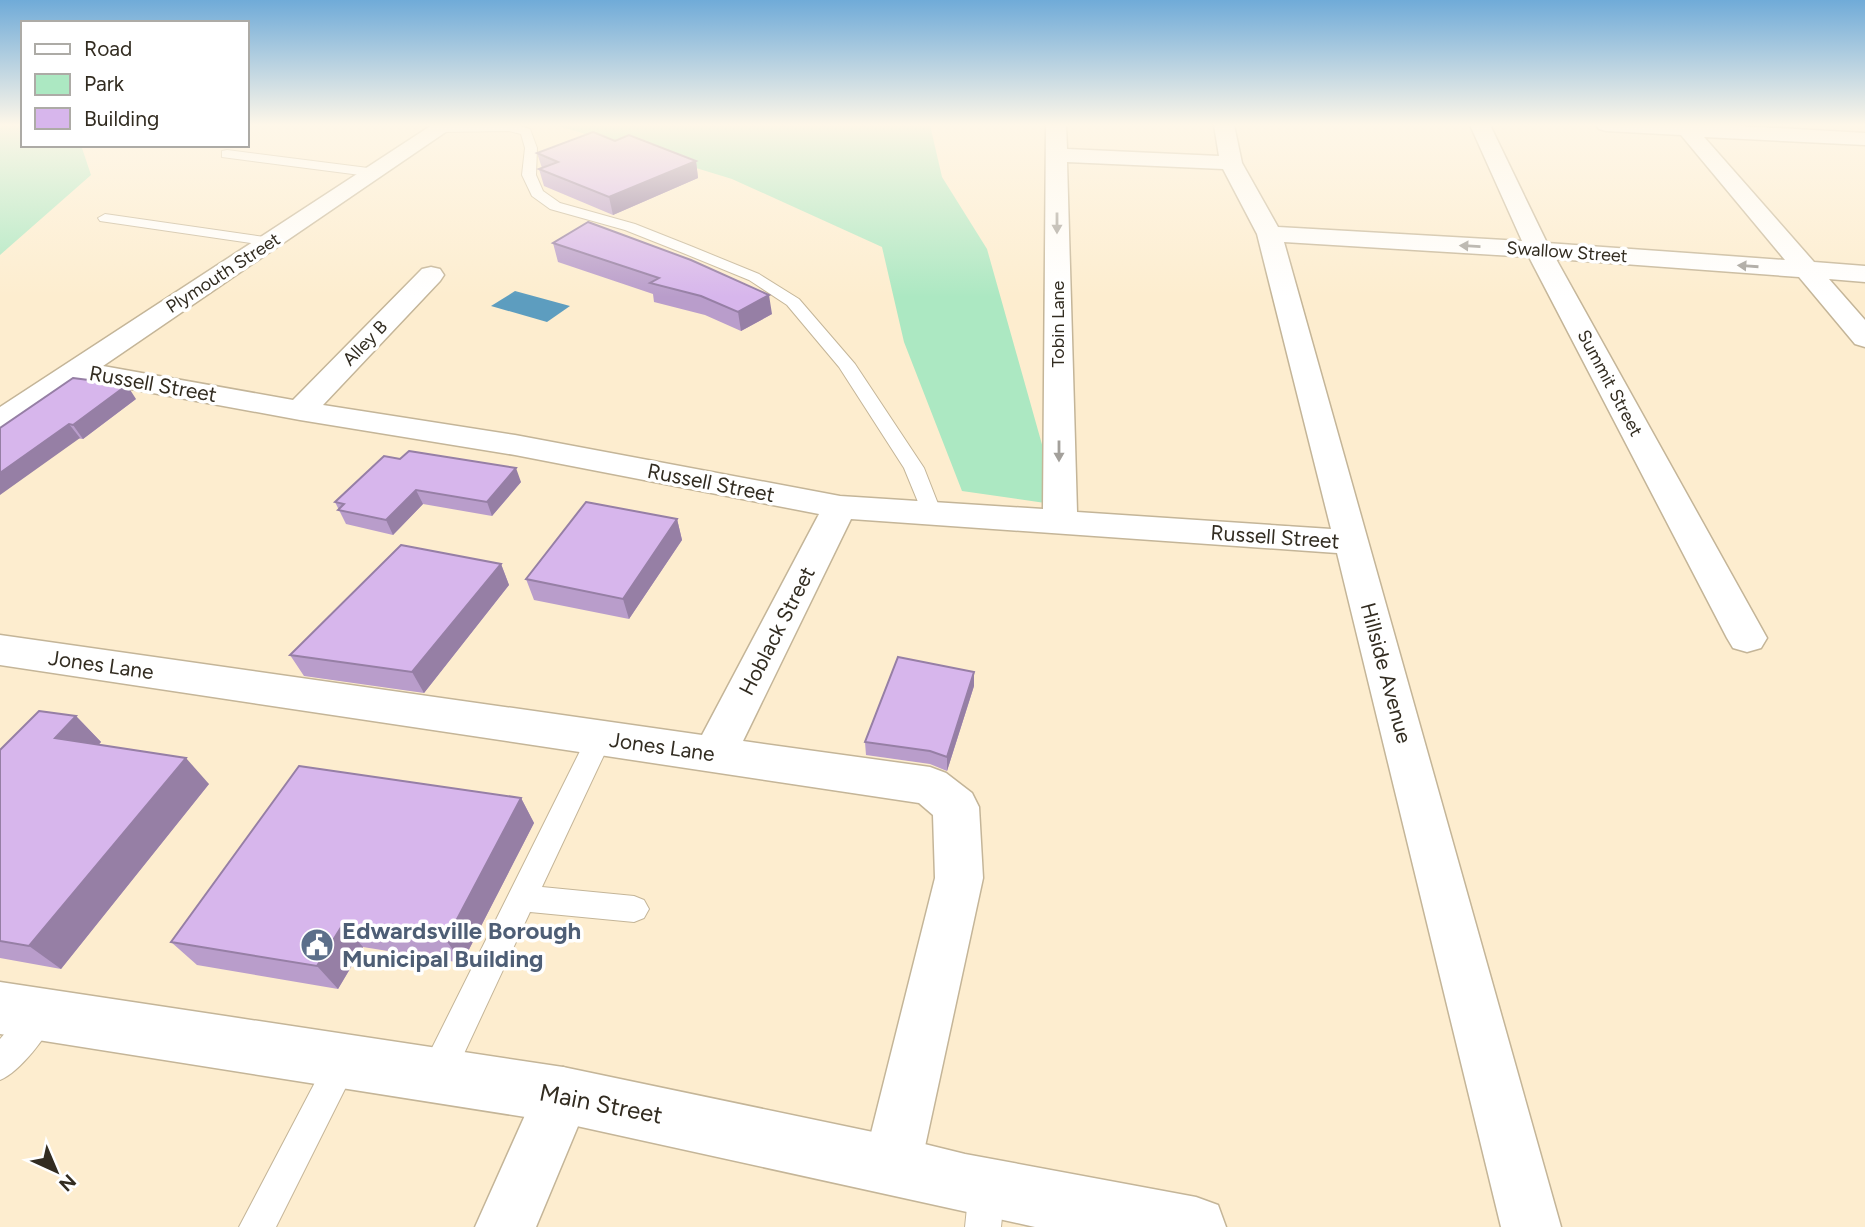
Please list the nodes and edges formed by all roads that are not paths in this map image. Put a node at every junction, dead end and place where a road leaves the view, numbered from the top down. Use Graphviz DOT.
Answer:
graph roads {
  1 [pos="362,182"];
  2 [pos="532,182"];
  3 [pos="1057,182"];
  4 [pos="1245,182"];
  5 [pos="1507,182"];
  6 [pos="1733,182"];
  7 [pos="105,218"];
  8 [pos="1269,234"];
  9 [pos="271,243"];
  10 [pos="1538,250"];
  11 [pos="1808,270"];
  12 [pos="1865,274"];
  13 [pos="431,275"];
  14 [pos="1865,338"];
  15 [pos="76,370"];
  16 [pos="300,411"];
  17 [pos="0,421"];
  18 [pos="840,507"];
  19 [pos="932,514"];
  20 [pos="1060,523"];
  21 [pos="1352,542"];
  22 [pos="1747,638"];
  23 [pos="0,650"];
  24 [pos="598,738"];
  25 [pos="714,755"];
  26 [pos="522,898"];
  27 [pos="634,909"];
  28 [pos="21,1012"];
  29 [pos="343,1061"];
  30 [pos="0,1064"];
  31 [pos="436,1076"];
  32 [pos="563,1095"];
  33 [pos="891,1165"];
  34 [pos="985,1208"];
  35 [pos="257,1227"];
  36 [pos="505,1227"];
  37 [pos="1196,1227"];
  38 [pos="1531,1227"];
  1 -- 9 [label="street, Plymouth Street"];
  2 -- 19 [label="lane"];
  3 -- 20 [label="street, Tobin Lane, one-way"];
  4 -- 8 [label="street, Hillside Avenue"];
  5 -- 10 [label="street, Summit Street"];
  6 -- 11 [label="street"];
  7 -- 9 [label="lane"];
  10 -- 8 [label="street, Swallow Street, one-way"];
  8 -- 21 [label="street, Hillside Avenue"];
  9 -- 15 [label="street, Plymouth Street"];
  11 -- 10 [label="street, Swallow Street, one-way"];
  10 -- 22 [label="street, Summit Street"];
  11 -- 12 [label="street, Swallow Street"];
  11 -- 14 [label="street"];
  13 -- 16 [label="street, Alley B"];
  15 -- 16 [label="street, Russell Street"];
  15 -- 17 [label="street, Plymouth Street"];
  16 -- 18 [label="street, Russell Street"];
  18 -- 19 [label="street, Russell Street"];
  18 -- 25 [label="street, Hoblack Street"];
  19 -- 20 [label="street, Russell Street"];
  20 -- 21 [label="street, Russell Street"];
  21 -- 38 [label="street, Hillside Avenue"];
  23 -- 24 [label="street, Jones Lane"];
  24 -- 25 [label="street, Jones Lane"];
  24 -- 26 [label="lane"];
  25 -- 33 [label="street, Jones Lane"];
  26 -- 27 [label="lane"];
  26 -- 31 [label="lane"];
  28 -- 29 [label="street, Main Street"];
  28 -- 30 [label="lane"];
  29 -- 31 [label="street, Main Street"];
  29 -- 35 [label="lane"];
  31 -- 32 [label="street, Main Street"];
  32 -- 33 [label="street, Main Street"];
  32 -- 36 [label="street"];
  33 -- 34 [label="street, Main Street"];
  34 -- 37 [label="street, Main Street"];
}
